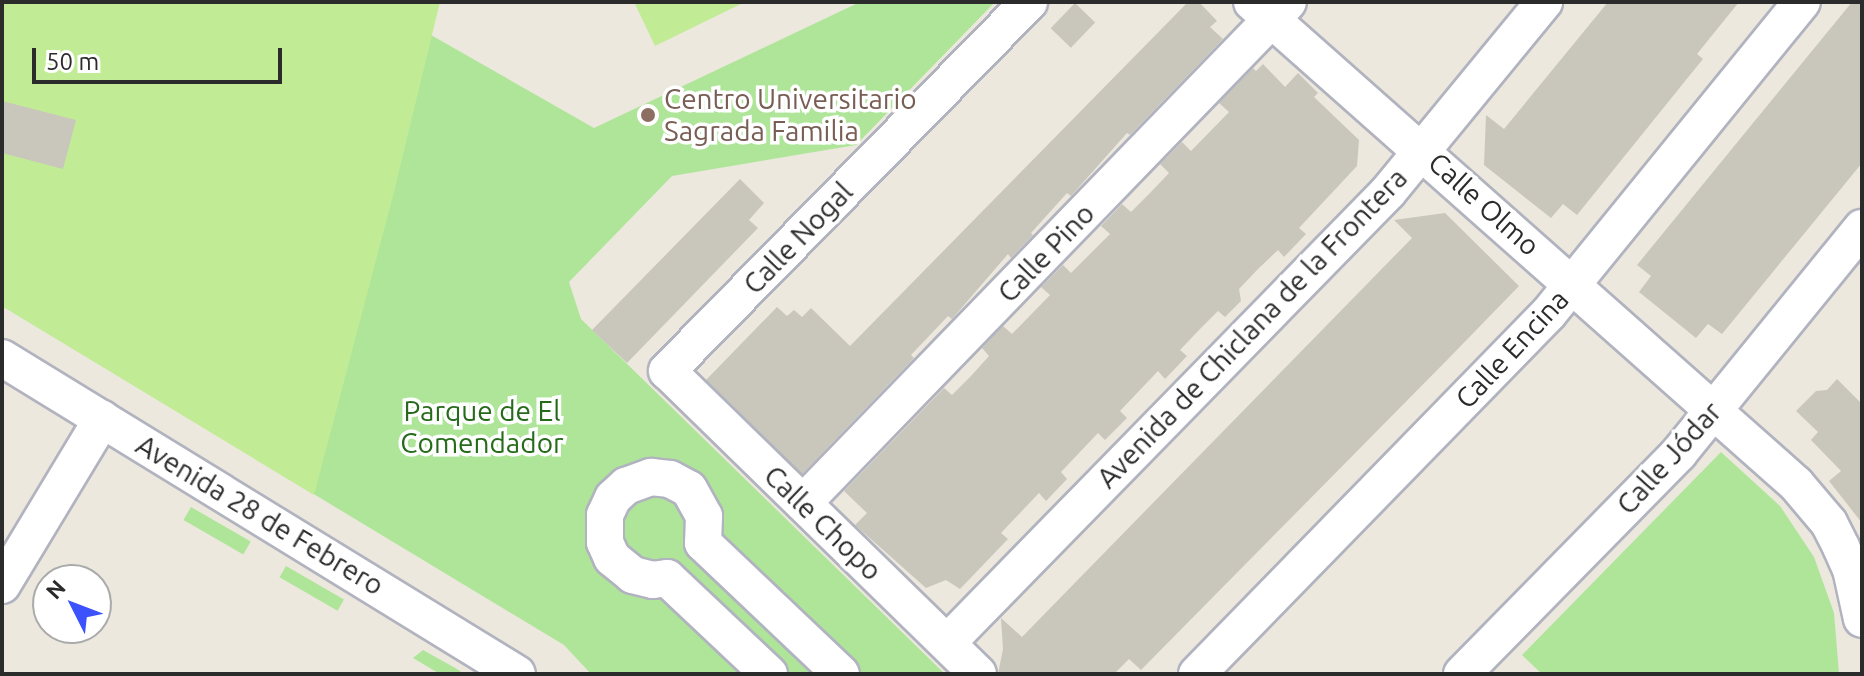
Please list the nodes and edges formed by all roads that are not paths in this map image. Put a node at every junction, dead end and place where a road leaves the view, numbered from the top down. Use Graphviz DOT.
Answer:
graph roads {
  1 [pos="1029,2"];
  2 [pos="1544,2"];
  3 [pos="1802,2"];
  4 [pos="1271,8"];
  5 [pos="1423,150"];
  6 [pos="1862,228"];
  7 [pos="1573,284"];
  8 [pos="2,358"];
  9 [pos="667,371"];
  10 [pos="1714,409"];
  11 [pos="102,419"];
  12 [pos="803,503"];
  13 [pos="2,585"];
  14 [pos="1862,619"];
  15 [pos="947,643"];
  16 [pos="517,674"];
  17 [pos="769,674"];
  18 [pos="841,674"];
  19 [pos="978,674"];
  20 [pos="1197,674"];
  21 [pos="1462,674"];
  1 -- 9 [label="street, Calle Nogal"];
  2 -- 5 [label="street, Avenida de Chiclana de la Frontera"];
  3 -- 7 [label="street, Calle Encina"];
  4 -- 5 [label="street, Calle Olmo"];
  4 -- 12 [label="street, Calle Pino"];
  5 -- 7 [label="street, Calle Olmo"];
  5 -- 15 [label="street, Avenida de Chiclana de la Frontera"];
  6 -- 10 [label="street, Calle Jódar"];
  7 -- 10 [label="street, Calle Olmo"];
  7 -- 20 [label="street, Calle Encina"];
  8 -- 11 [label="street, Avenida 28 de Febrero"];
  9 -- 12 [label="street, Calle Chopo"];
  10 -- 14 [label="street, Calle Olmo"];
  10 -- 21 [label="street, Calle Jódar"];
  11 -- 13 [label="street"];
  11 -- 16 [label="street, Avenida 28 de Febrero"];
  12 -- 15 [label="street, Calle Chopo"];
  15 -- 19 [label="street, Calle Chopo"];
  17 -- 18 [label="street"];
}
